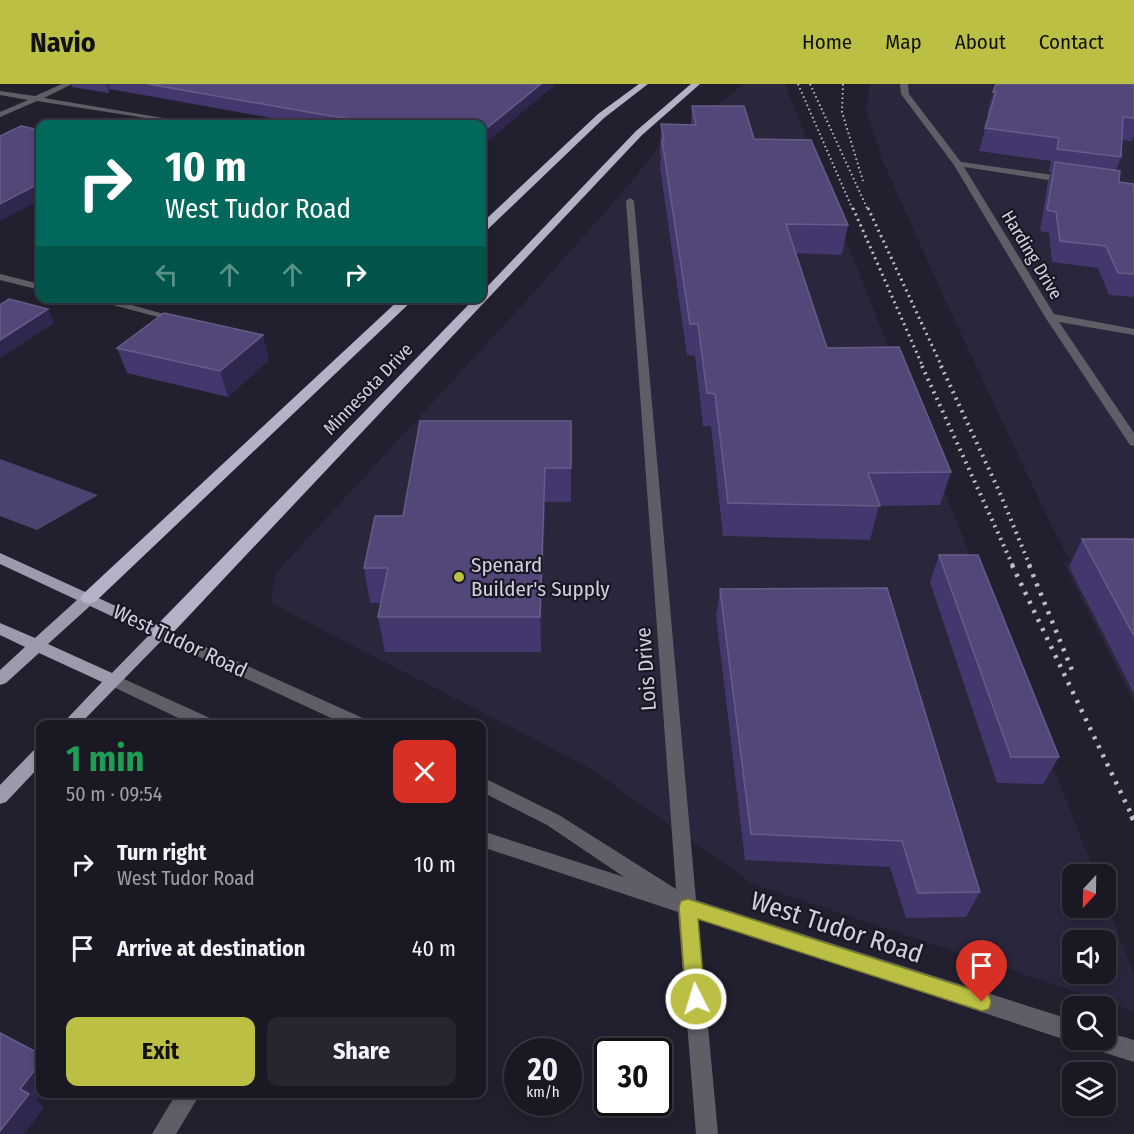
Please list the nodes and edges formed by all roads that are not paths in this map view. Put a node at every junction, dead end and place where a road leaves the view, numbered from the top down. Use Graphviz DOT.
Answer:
graph roads {
  1 [pos="68,84"];
  2 [pos="644,84"];
  3 [pos="696,84"];
  4 [pos="904,84"];
  5 [pos="0,93"];
  6 [pos="35,99"];
  7 [pos="0,115"];
  8 [pos="169,120"];
  9 [pos="958,165"];
  10 [pos="1075,181"];
  11 [pos="630,201"];
  12 [pos="486,225"];
  13 [pos="0,277"];
  14 [pos="36,285"];
  15 [pos="486,295"];
  16 [pos="112,303"];
  17 [pos="404,303"];
  18 [pos="478,303"];
  19 [pos="1050,317"];
  20 [pos="192,322"];
  21 [pos="1134,332"];
  22 [pos="1134,442"];
  23 [pos="0,558"];
  24 [pos="89,598"];
  25 [pos="0,629"];
  26 [pos="161,633"];
  27 [pos="35,645"];
  28 [pos="0,679"];
  29 [pos="113,680"];
  30 [pos="74,720"];
  31 [pos="198,720"];
  32 [pos="350,720"];
  33 [pos="36,759"];
  34 [pos="486,786"];
  35 [pos="0,797"];
  36 [pos="486,840"];
  37 [pos="688,907"];
  38 [pos="1062,1028"];
  39 [pos="1116,1046"];
  40 [pos="1134,1051"];
  41 [pos="186,1098"];
  42 [pos="163,1134"];
  43 [pos="707,1134"];
  1 -- 6 [label="street"];
  2 -- 12 [label="highway"];
  3 -- 15 [label="highway, Minnesota Drive"];
  4 -- 9 [label="street, Harding Drive"];
  5 -- 6 [label="street"];
  6 -- 7 [label="street"];
  6 -- 8 [label="street"];
  9 -- 10 [label="street"];
  9 -- 19 [label="street, Harding Drive"];
  11 -- 37 [label="street, Lois Drive"];
  13 -- 14 [label="street"];
  16 -- 20 [label="street"];
  17 -- 24 [label="highway, Minnesota Drive"];
  18 -- 26 [label="highway, Minnesota Drive"];
  19 -- 21 [label="street"];
  19 -- 22 [label="street, Harding Drive"];
  23 -- 24 [label="main road, West Tudor Road"];
  24 -- 26 [label="main road, West Tudor Road"];
  24 -- 27 [label="main road, Minnesota Drive"];
  25 -- 27 [label="main road"];
  26 -- 29 [label="main road, Minnesota Drive"];
  26 -- 32 [label="street, West Tudor Road"];
  27 -- 28 [label="main road, Minnesota Drive"];
  27 -- 29 [label="main road"];
  29 -- 30 [label="main road, Minnesota Drive"];
  29 -- 31 [label="street"];
  33 -- 35 [label="main road"];
  34 -- 37 [label="street, West Tudor Road"];
  36 -- 37 [label="street, West Tudor Road"];
  37 -- 38 [label="street, West Tudor Road"];
  37 -- 43 [label="street, Lois Drive"];
  39 -- 40 [label="street"];
  41 -- 42 [label="street"];
}
